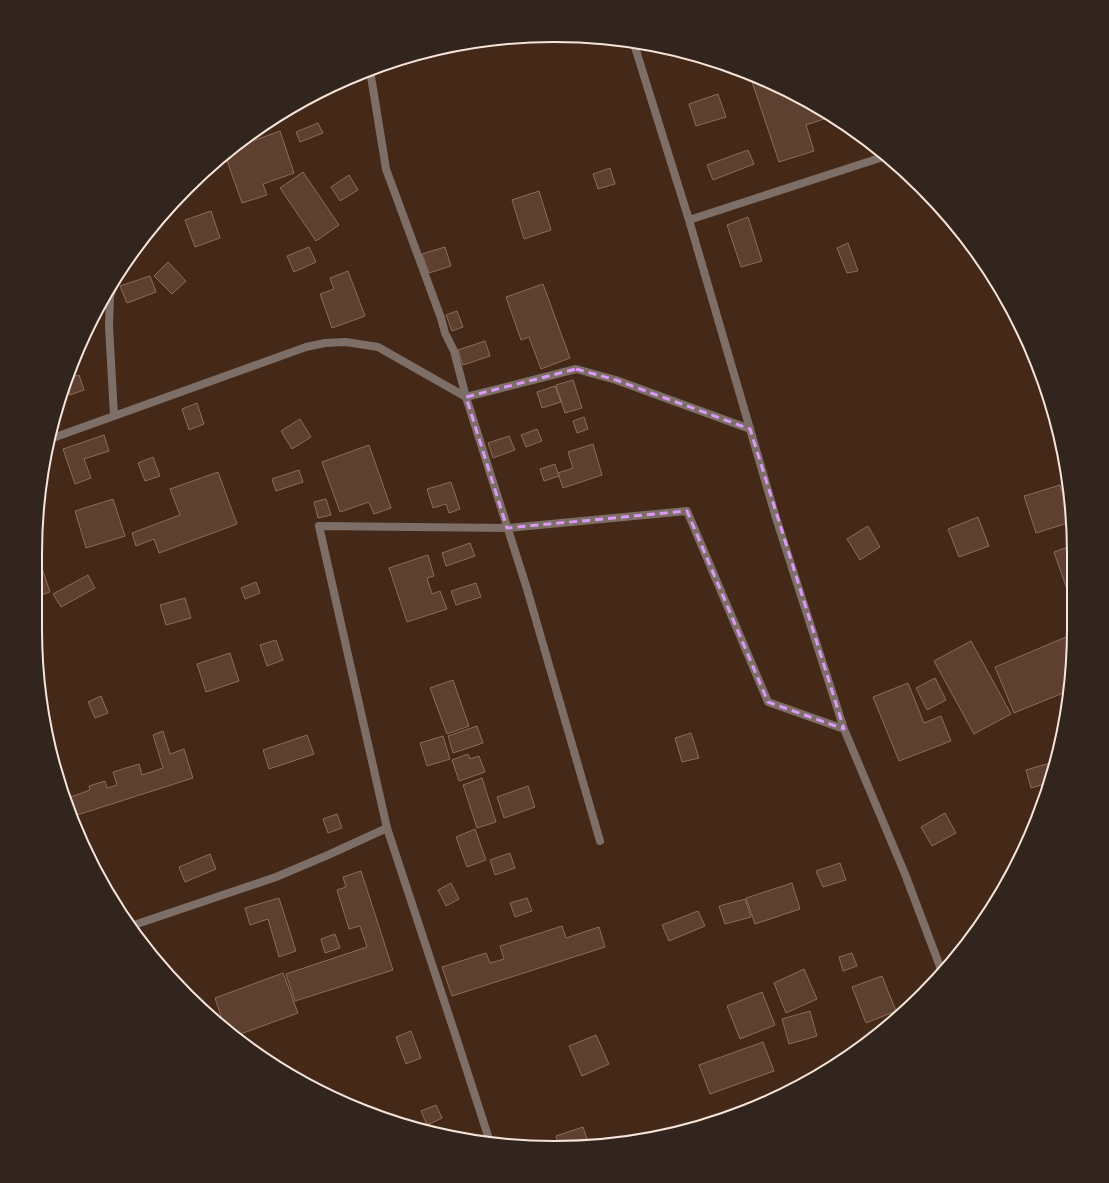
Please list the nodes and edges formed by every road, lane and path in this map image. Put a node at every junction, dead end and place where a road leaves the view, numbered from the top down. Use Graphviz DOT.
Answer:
graph roads {
  1 [pos="635,49"];
  2 [pos="371,76"];
  3 [pos="879,158"];
  4 [pos="689,220"];
  5 [pos="110,300"];
  6 [pos="466,397"];
  7 [pos="114,416"];
  8 [pos="750,429"];
  9 [pos="56,437"];
  10 [pos="507,528"];
  11 [pos="844,729"];
  12 [pos="387,828"];
  13 [pos="600,841"];
  14 [pos="136,924"];
  15 [pos="940,966"];
  16 [pos="488,1137"];
  1 -- 4 [label="street"];
  2 -- 6 [label="street"];
  3 -- 4 [label="street"];
  4 -- 8 [label="street"];
  5 -- 7 [label="street"];
  6 -- 7 [label="street"];
  6 -- 8 [label="street"];
  6 -- 10 [label="street"];
  7 -- 9 [label="street"];
  8 -- 11 [label="street"];
  10 -- 11 [label="street"];
  10 -- 12 [label="street"];
  10 -- 13 [label="street"];
  11 -- 15 [label="street"];
  12 -- 14 [label="street"];
  12 -- 16 [label="street"];
}
